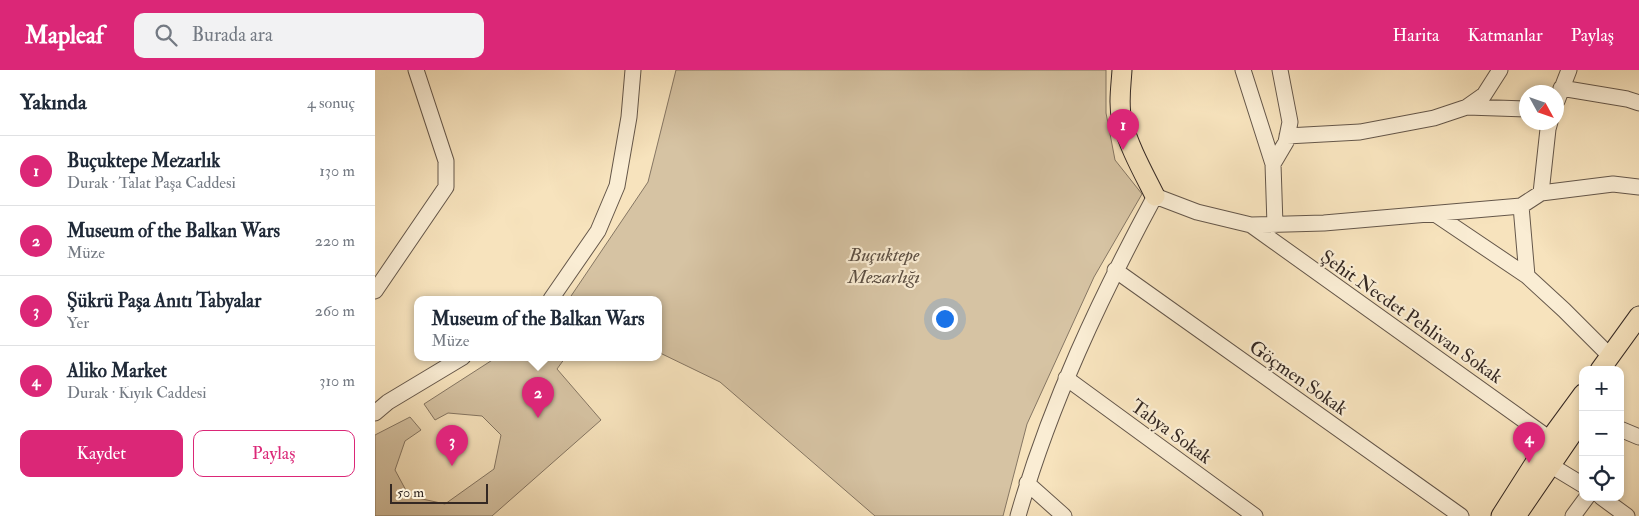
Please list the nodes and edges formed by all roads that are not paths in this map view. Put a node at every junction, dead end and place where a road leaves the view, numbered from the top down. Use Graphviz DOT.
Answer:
graph roads {
  1 [pos="417,70"];
  2 [pos="633,70"];
  3 [pos="1122,70"];
  4 [pos="1243,70"];
  5 [pos="1280,70"];
  6 [pos="1500,70"];
  7 [pos="1569,70"];
  8 [pos="1563,85"];
  9 [pos="1564,94"];
  10 [pos="1639,103"];
  11 [pos="1467,106"];
  12 [pos="1519,109"];
  13 [pos="1547,130"];
  14 [pos="1287,136"];
  15 [pos="1273,164"];
  16 [pos="1639,187"];
  17 [pos="1541,193"];
  18 [pos="1155,196"];
  19 [pos="1521,206"];
  20 [pos="1435,214"];
  21 [pos="1251,225"];
  22 [pos="1275,225"];
  23 [pos="1115,270"];
  24 [pos="1527,276"];
  25 [pos="375,291"];
  26 [pos="553,296"];
  27 [pos="1639,316"];
  28 [pos="1639,337"];
  29 [pos="456,361"];
  30 [pos="1609,365"];
  31 [pos="1066,378"];
  32 [pos="1579,402"];
  33 [pos="375,413"];
  34 [pos="1579,422"];
  35 [pos="1624,431"];
  36 [pos="1639,437"];
  37 [pos="1557,443"];
  38 [pos="1550,465"];
  39 [pos="1027,483"];
  40 [pos="1579,483"];
  41 [pos="1584,501"];
  42 [pos="1606,501"];
  43 [pos="1018,516"];
  44 [pos="1064,516"];
  45 [pos="1255,516"];
  46 [pos="1461,516"];
  47 [pos="1501,516"];
  48 [pos="1516,516"];
  49 [pos="1573,516"];
  50 [pos="1627,516"];
  1 -- 25 [label="street"];
  2 -- 26 [label="street"];
  3 -- 18 [label="main road"];
  4 -- 15 [label="street"];
  5 -- 14 [label="street"];
  6 -- 11 [label="street"];
  7 -- 8 [label="street"];
  9 -- 10 [label="street"];
  11 -- 12 [label="street"];
  11 -- 14 [label="street"];
  13 -- 17 [label="street"];
  14 -- 15 [label="street"];
  15 -- 22 [label="street"];
  16 -- 17 [label="street"];
  17 -- 19 [label="street"];
  18 -- 21 [label="street"];
  18 -- 23 [label="street"];
  19 -- 20 [label="street"];
  19 -- 24 [label="street"];
  20 -- 22 [label="street"];
  20 -- 24 [label="street"];
  21 -- 22 [label="street"];
  21 -- 37 [label="street, Şehit Necdet Pehlivan Sokak"];
  23 -- 31 [label="street"];
  23 -- 46 [label="street, Göçmen Sokak"];
  24 -- 30 [label="street"];
  27 -- 30 [label="main road"];
  28 -- 30 [label="main road"];
  29 -- 33 [label="street"];
  31 -- 39 [label="street"];
  31 -- 45 [label="street, Tabya Sokak"];
  32 -- 37 [label="main road"];
  34 -- 37 [label="main road"];
  35 -- 36 [label="street"];
  37 -- 38 [label="main road"];
  37 -- 47 [label="main road"];
  38 -- 40 [label="street"];
  38 -- 48 [label="main road"];
  39 -- 43 [label="street"];
  39 -- 44 [label="street"];
  41 -- 49 [label="street"];
  42 -- 50 [label="street"];
}
